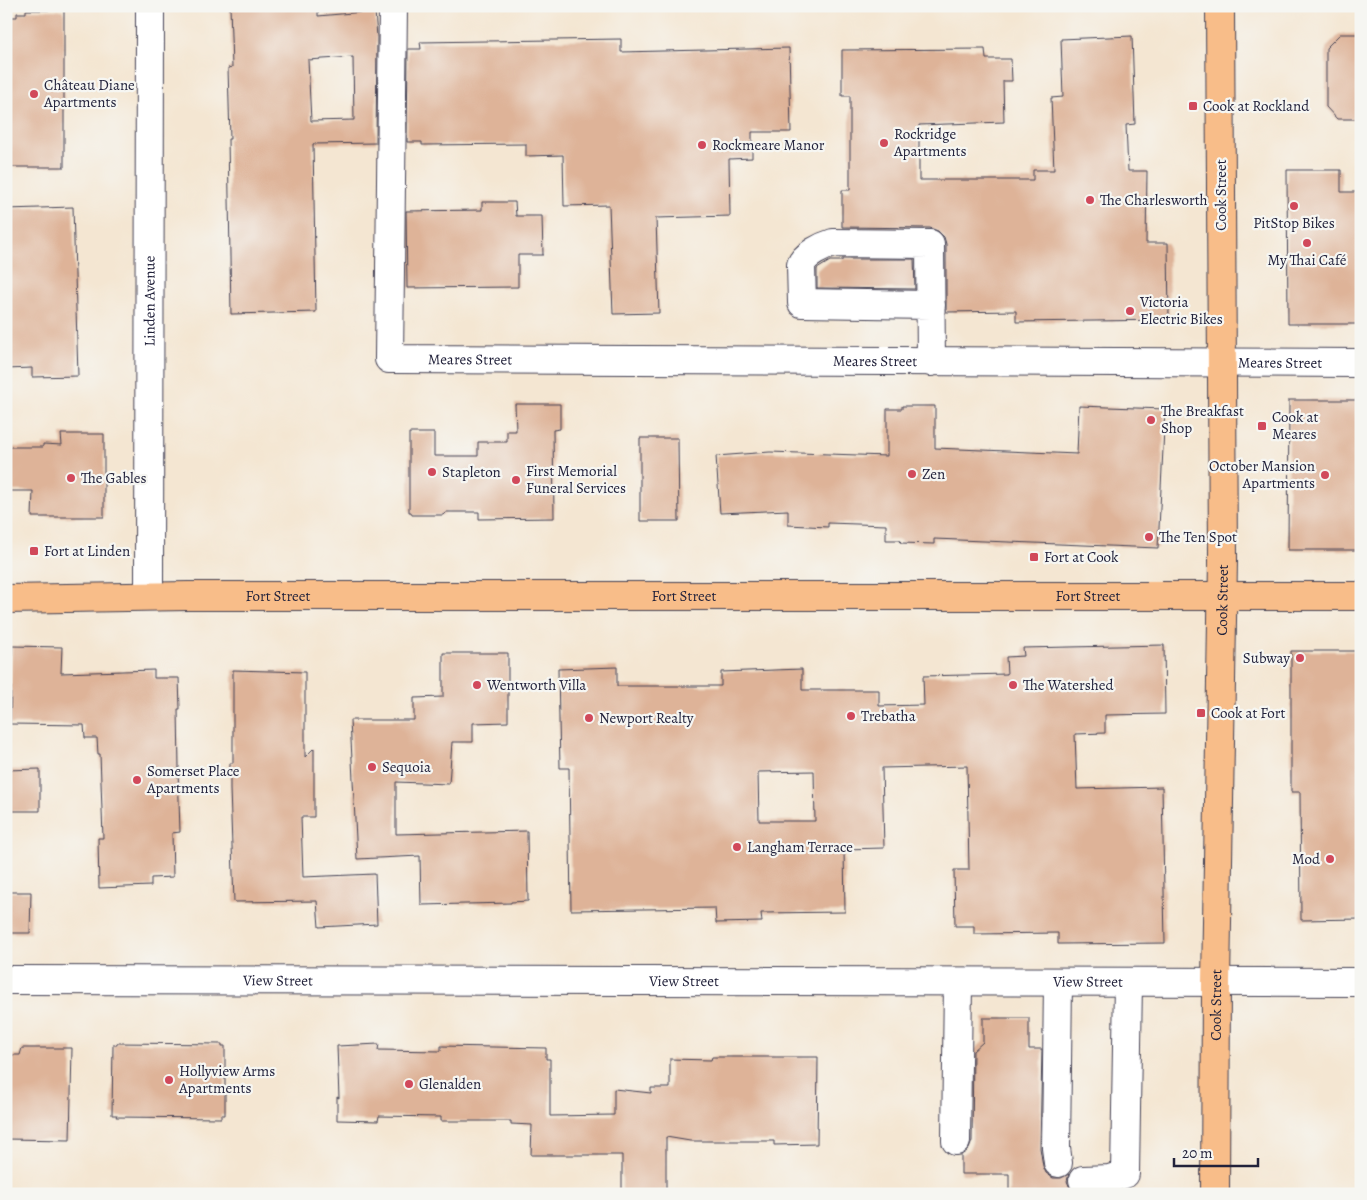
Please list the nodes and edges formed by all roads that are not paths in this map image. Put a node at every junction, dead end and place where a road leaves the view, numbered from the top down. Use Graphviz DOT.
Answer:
graph roads {
  1 [pos="150,6"];
  2 [pos="392,6"];
  3 [pos="1220,6"];
  4 [pos="930,305"];
  5 [pos="931,362"];
  6 [pos="1223,363"];
  7 [pos="1361,363"];
  8 [pos="149,596"];
  9 [pos="1223,596"];
  10 [pos="1361,596"];
  11 [pos="6,599"];
  12 [pos="6,980"];
  13 [pos="958,982"];
  14 [pos="1058,982"];
  15 [pos="1128,982"];
  16 [pos="1361,982"];
  17 [pos="1216,983"];
  18 [pos="956,1141"];
  19 [pos="1058,1163"];
  20 [pos="1083,1180"];
  21 [pos="1215,1194"];
  1 -- 8 [label="street, Linden Avenue"];
  2 -- 5 [label="street, Meares Street"];
  3 -- 6 [label="main road, Cook Street"];
  4 -- 4 [label="street"];
  4 -- 5 [label="street"];
  5 -- 6 [label="street, Meares Street"];
  6 -- 7 [label="street, Meares Street"];
  6 -- 9 [label="main road, Cook Street"];
  8 -- 9 [label="main road, Fort Street"];
  8 -- 11 [label="main road, Fort Street"];
  9 -- 10 [label="main road, Fort Street"];
  9 -- 17 [label="main road, Cook Street"];
  12 -- 13 [label="street, View Street"];
  13 -- 14 [label="street, View Street"];
  13 -- 18 [label="street"];
  14 -- 15 [label="street, View Street"];
  14 -- 19 [label="street"];
  15 -- 17 [label="street, View Street"];
  15 -- 20 [label="street"];
  16 -- 17 [label="street, View Street"];
  17 -- 21 [label="main road, Cook Street"];
}
